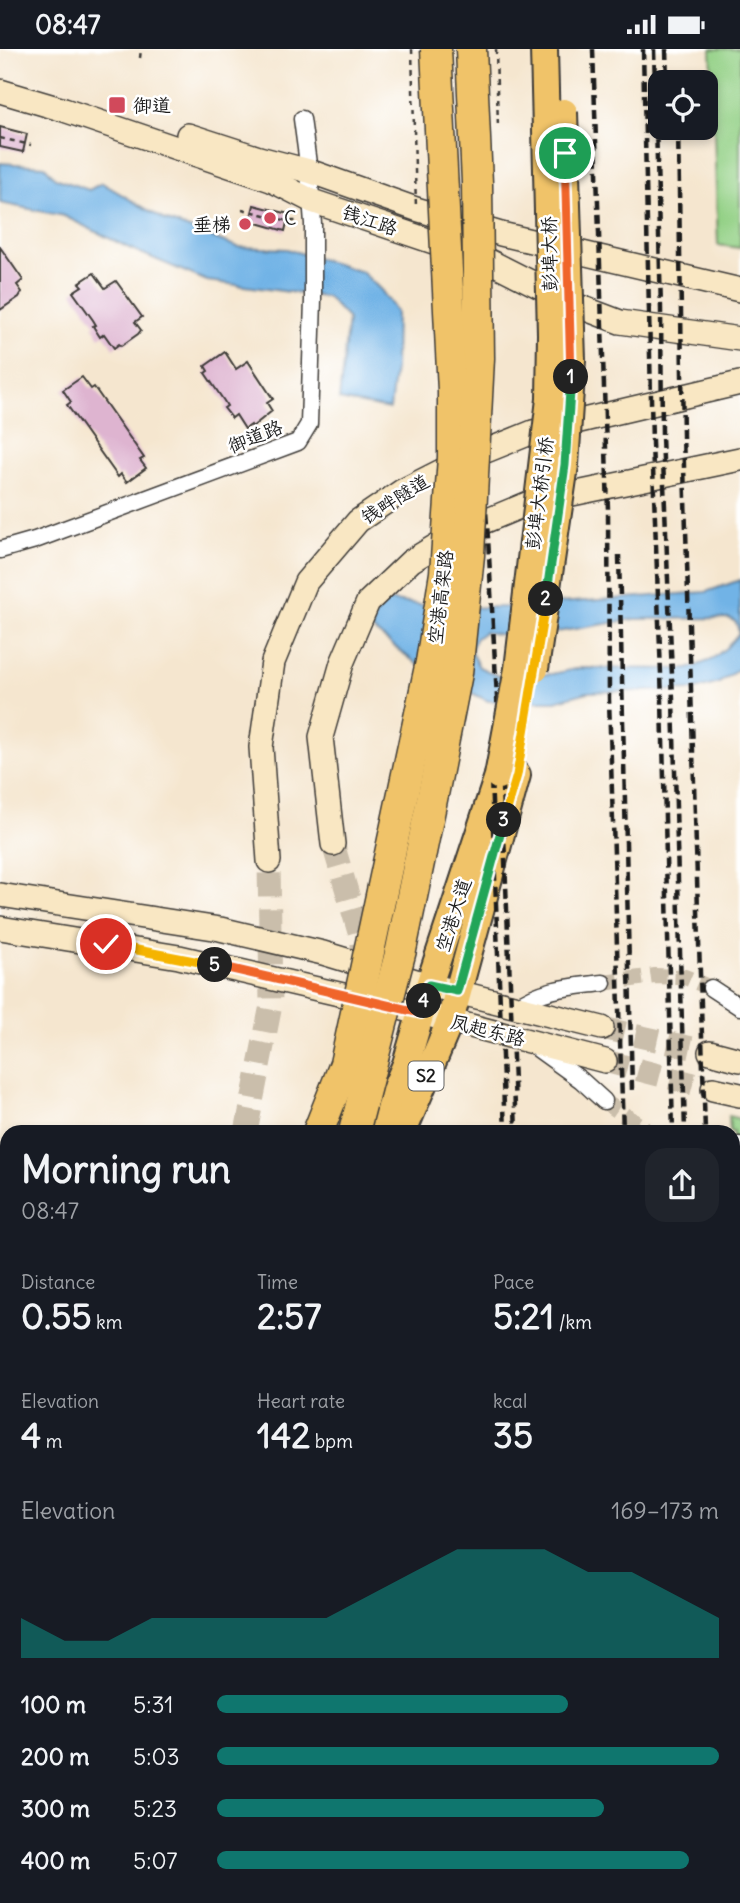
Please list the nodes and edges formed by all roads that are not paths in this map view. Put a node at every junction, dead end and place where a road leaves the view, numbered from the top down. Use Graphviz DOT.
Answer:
graph roads {
  1 [pos="436,49"];
  2 [pos="471,49"];
  3 [pos="544,49"];
  4 [pos="562,49"];
  5 [pos="0,75"];
  6 [pos="0,91"];
  7 [pos="302,118"];
  8 [pos="309,171"];
  9 [pos="312,201"];
  10 [pos="740,290"];
  11 [pos="551,334"];
  12 [pos="740,339"];
  13 [pos="740,383"];
  14 [pos="740,459"];
  15 [pos="0,550"];
  16 [pos="507,775"];
  17 [pos="333,844"];
  18 [pos="269,860"];
  19 [pos="0,895"];
  20 [pos="0,928"];
  21 [pos="603,983"];
  22 [pos="429,985"];
  23 [pos="711,988"];
  24 [pos="457,991"];
  25 [pos="516,1007"];
  26 [pos="740,1007"];
  27 [pos="421,1013"];
  28 [pos="450,1021"];
  29 [pos="603,1028"];
  30 [pos="521,1038"];
  31 [pos="710,1052"];
  32 [pos="740,1060"];
  33 [pos="605,1061"];
  34 [pos="713,1089"];
  35 [pos="740,1095"];
  36 [pos="604,1101"];
  37 [pos="321,1125"];
  38 [pos="356,1125"];
  39 [pos="380,1125"];
  40 [pos="406,1125"];
  1 -- 37 [label="highway, 空港高架路, bridge"];
  2 -- 38 [label="highway, 空港高架路, bridge"];
  3 -- 11 [label="main road, 彭埠大桥, bridge"];
  4 -- 16 [label="main road, 彭埠大桥, bridge"];
  5 -- 8 [label="main road, 钱江路"];
  6 -- 9 [label="main road, 钱江路"];
  7 -- 8 [label="street, 御道路"];
  8 -- 9 [label="street, 御道路"];
  8 -- 10 [label="main road, 钱江路"];
  9 -- 12 [label="main road, 钱江路"];
  9 -- 15 [label="street, 御道路"];
  11 -- 16 [label="main road, 彭埠大桥引桥, bridge"];
  13 -- 18 [label="main road, 钱畔隧道"];
  14 -- 17 [label="main road"];
  16 -- 22 [label="main road, 空港大道"];
  16 -- 24 [label="main road, 空港大道"];
  19 -- 22 [label="main road, 凤起东路"];
  20 -- 27 [label="main road, 凤起东路"];
  21 -- 25 [label="street"];
  22 -- 24 [label="main road, 凤起东路"];
  22 -- 27 [label="main road, 空港大道"];
  23 -- 26 [label="street"];
  24 -- 25 [label="main road, 凤起东路"];
  24 -- 28 [label="main road, 空港大道"];
  25 -- 29 [label="main road, 凤起东路"];
  27 -- 28 [label="main road, 凤起东路"];
  27 -- 39 [label="main road, 空港大道"];
  28 -- 30 [label="main road, 凤起东路"];
  28 -- 40 [label="main road, 空港大道 / S2"];
  30 -- 33 [label="main road, 凤起东路"];
  30 -- 36 [label="street"];
  31 -- 32 [label="main road"];
  34 -- 35 [label="main road"];
}
